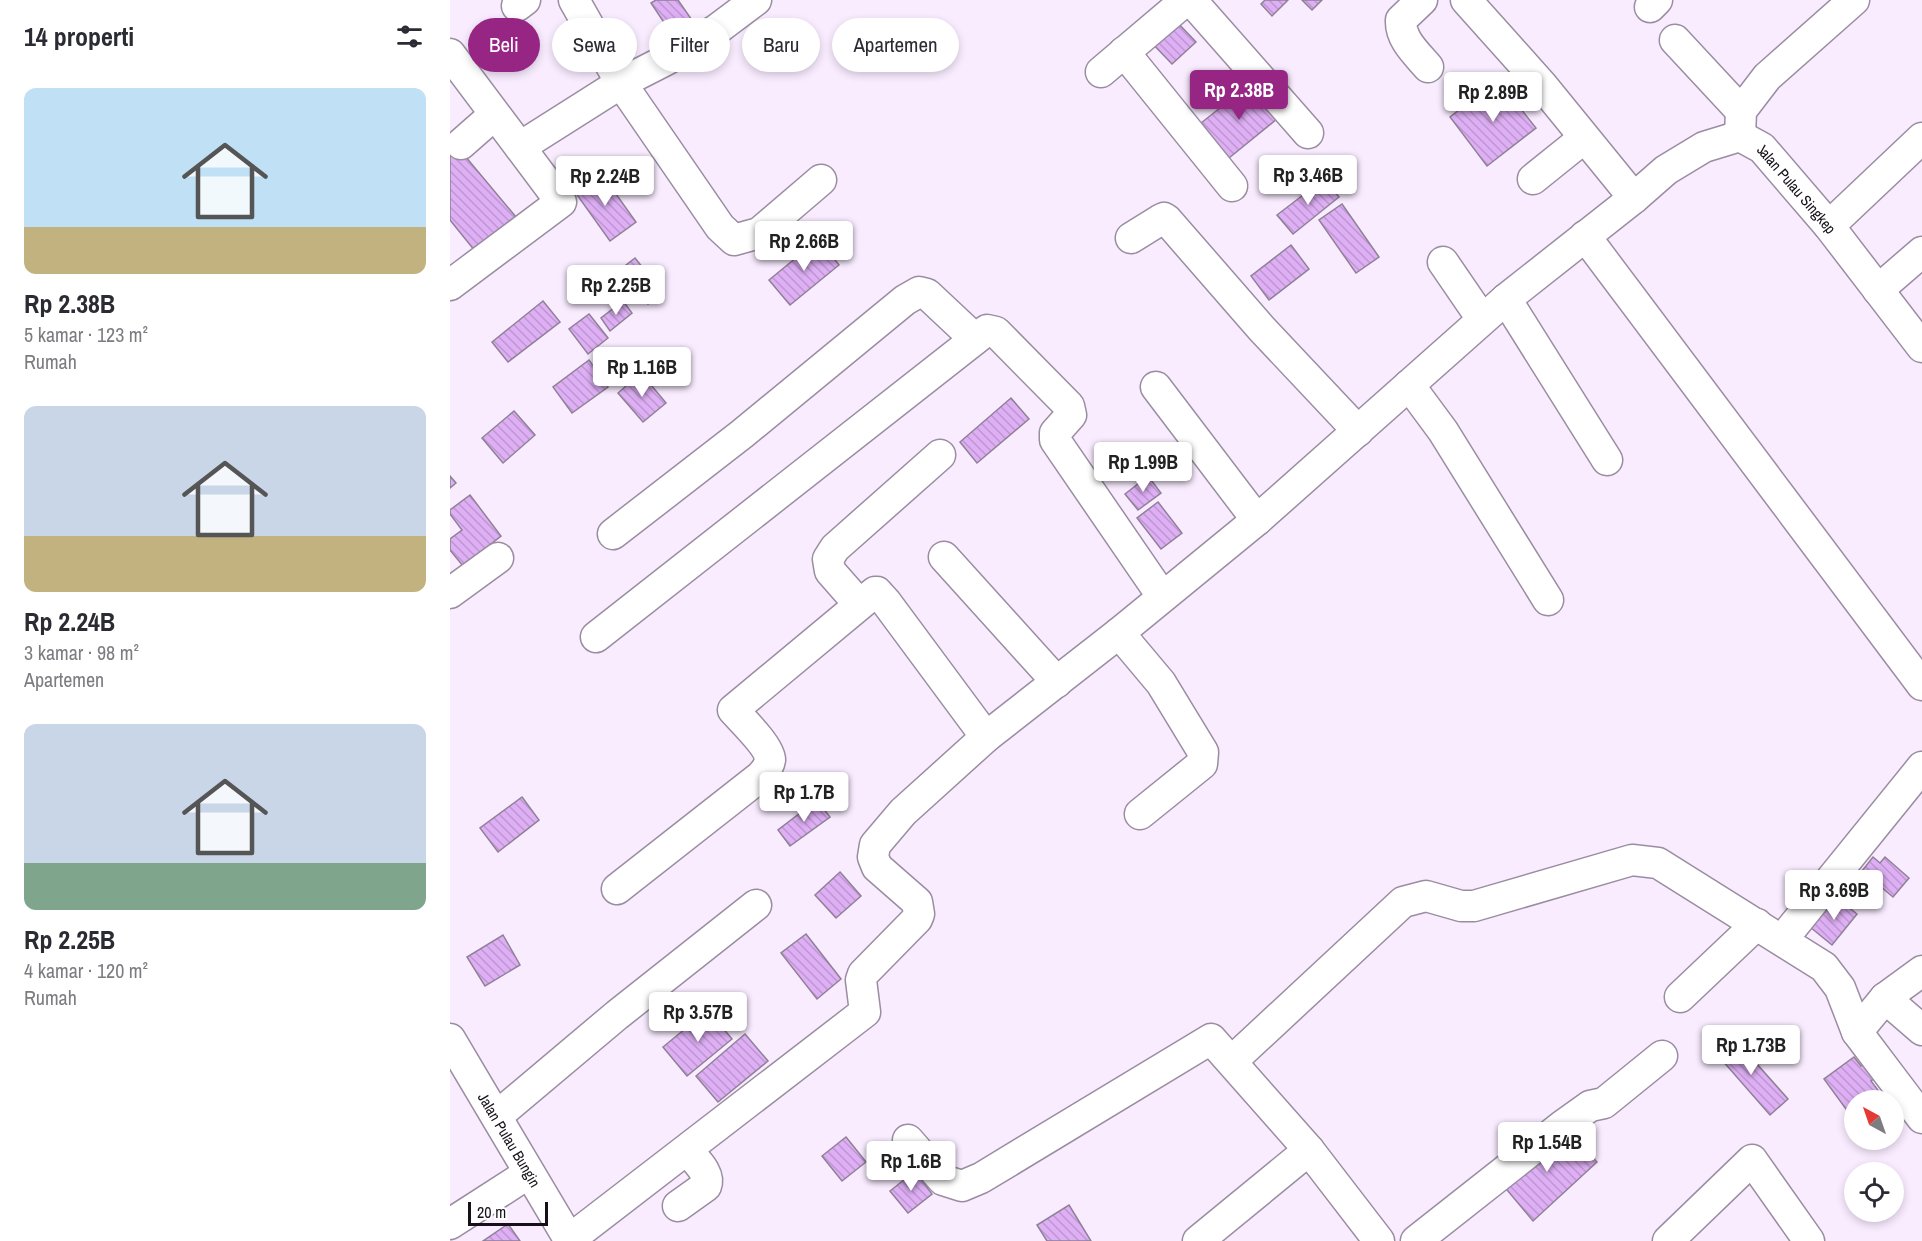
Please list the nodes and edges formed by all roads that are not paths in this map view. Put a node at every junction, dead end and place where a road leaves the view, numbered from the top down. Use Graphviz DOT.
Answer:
graph roads {
  1 [pos="574,0"];
  2 [pos="756,0"];
  3 [pos="1186,0"];
  4 [pos="1191,0"];
  5 [pos="1422,0"];
  6 [pos="1466,0"];
  7 [pos="1854,0"];
  8 [pos="1675,40"];
  9 [pos="1124,52"];
  10 [pos="450,54"];
  11 [pos="1428,67"];
  12 [pos="1101,72"];
  13 [pos="621,83"];
  14 [pos="494,115"];
  15 [pos="1740,124"];
  16 [pos="1308,133"];
  17 [pos="1584,138"];
  18 [pos="1922,138"];
  19 [pos="460,144"];
  20 [pos="520,147"];
  21 [pos="1533,179"];
  22 [pos="821,180"];
  23 [pos="1232,186"];
  24 [pos="1634,198"];
  25 [pos="1829,226"];
  26 [pos="1585,236"];
  27 [pos="1131,238"];
  28 [pos="1922,252"];
  29 [pos="1443,262"];
  30 [pos="450,285"];
  31 [pos="1878,290"];
  32 [pos="1506,299"];
  33 [pos="1482,319"];
  34 [pos="975,339"];
  35 [pos="1922,347"];
  36 [pos="1409,385"];
  37 [pos="1156,387"];
  38 [pos="1358,431"];
  39 [pos="940,455"];
  40 [pos="1607,460"];
  41 [pos="1257,520"];
  42 [pos="614,534"];
  43 [pos="944,557"];
  44 [pos="498,558"];
  45 [pos="450,593"];
  46 [pos="1162,596"];
  47 [pos="1548,600"];
  48 [pos="859,604"];
  49 [pos="1119,633"];
  50 [pos="596,637"];
  51 [pos="1057,682"];
  52 [pos="1922,685"];
  53 [pos="986,738"];
  54 [pos="1922,766"];
  55 [pos="1140,814"];
  56 [pos="616,889"];
  57 [pos="756,905"];
  58 [pos="1769,932"];
  59 [pos="1922,971"];
  60 [pos="1680,997"];
  61 [pos="1885,998"];
  62 [pos="1922,1030"];
  63 [pos="1857,1032"];
  64 [pos="451,1044"];
  65 [pos="1662,1056"];
  66 [pos="1232,1061"];
  67 [pos="497,1116"];
  68 [pos="1922,1118"];
  69 [pos="908,1140"];
  70 [pos="687,1150"];
  71 [pos="1309,1150"];
  72 [pos="529,1173"];
  73 [pos="678,1206"];
  74 [pos="450,1224"];
  75 [pos="570,1240"];
  76 [pos="1198,1241"];
  77 [pos="1379,1241"];
  78 [pos="1416,1241"];
  79 [pos="1668,1241"];
  80 [pos="1809,1241"];
  1 -- 13 [label="street"];
  2 -- 13 [label="street"];
  3 -- 9 [label="street"];
  4 -- 16 [label="street"];
  5 -- 11 [label="street"];
  6 -- 17 [label="street"];
  7 -- 15 [label="street"];
  8 -- 15 [label="street"];
  9 -- 12 [label="street"];
  9 -- 23 [label="street"];
  10 -- 14 [label="street"];
  13 -- 20 [label="street"];
  13 -- 22 [label="street"];
  14 -- 19 [label="street"];
  14 -- 20 [label="street"];
  15 -- 24 [label="street, Jalan Pulau Singkep"];
  15 -- 25 [label="street, Jalan Pulau Singkep"];
  17 -- 21 [label="street"];
  17 -- 24 [label="street"];
  18 -- 25 [label="street"];
  20 -- 30 [label="street"];
  24 -- 26 [label="street, Jalan Pulau Singkep"];
  25 -- 31 [label="street, Jalan Pulau Singkep"];
  26 -- 32 [label="street, Jalan Pulau Singkep"];
  26 -- 52 [label="street"];
  27 -- 38 [label="street"];
  28 -- 31 [label="street"];
  29 -- 33 [label="street"];
  31 -- 35 [label="street, Jalan Pulau Singkep"];
  32 -- 33 [label="street, Jalan Pulau Singkep"];
  32 -- 40 [label="street"];
  33 -- 36 [label="street, Jalan Pulau Singkep"];
  34 -- 42 [label="street"];
  34 -- 46 [label="street"];
  34 -- 50 [label="street"];
  36 -- 38 [label="street, Jalan Pulau Singkep"];
  36 -- 47 [label="street"];
  37 -- 41 [label="street"];
  38 -- 41 [label="street, Jalan Pulau Singkep"];
  39 -- 48 [label="street"];
  41 -- 46 [label="street, Jalan Pulau Singkep"];
  43 -- 51 [label="street"];
  44 -- 45 [label="street"];
  46 -- 49 [label="street, Jalan Pulau Singkep"];
  48 -- 53 [label="street"];
  48 -- 56 [label="street"];
  49 -- 51 [label="street, Jalan Pulau Singkep"];
  49 -- 55 [label="street"];
  51 -- 53 [label="street, Jalan Pulau Singkep"];
  53 -- 70 [label="street, Jalan Pulau Singkep"];
  54 -- 58 [label="street"];
  57 -- 67 [label="street"];
  58 -- 60 [label="street"];
  58 -- 63 [label="street"];
  58 -- 66 [label="street"];
  59 -- 61 [label="street"];
  61 -- 62 [label="street"];
  61 -- 63 [label="street"];
  63 -- 68 [label="street"];
  64 -- 67 [label="street, Jalan Pulau Bungin"];
  65 -- 78 [label="street"];
  66 -- 69 [label="street"];
  66 -- 71 [label="street"];
  67 -- 72 [label="street, Jalan Pulau Bungin"];
  70 -- 73 [label="street"];
  70 -- 75 [label="street"];
  71 -- 76 [label="street"];
  71 -- 77 [label="street"];
  72 -- 74 [label="street"];
  72 -- 75 [label="street, Jalan Pulau Bungin"];
  79 -- 80 [label="street"];
}
